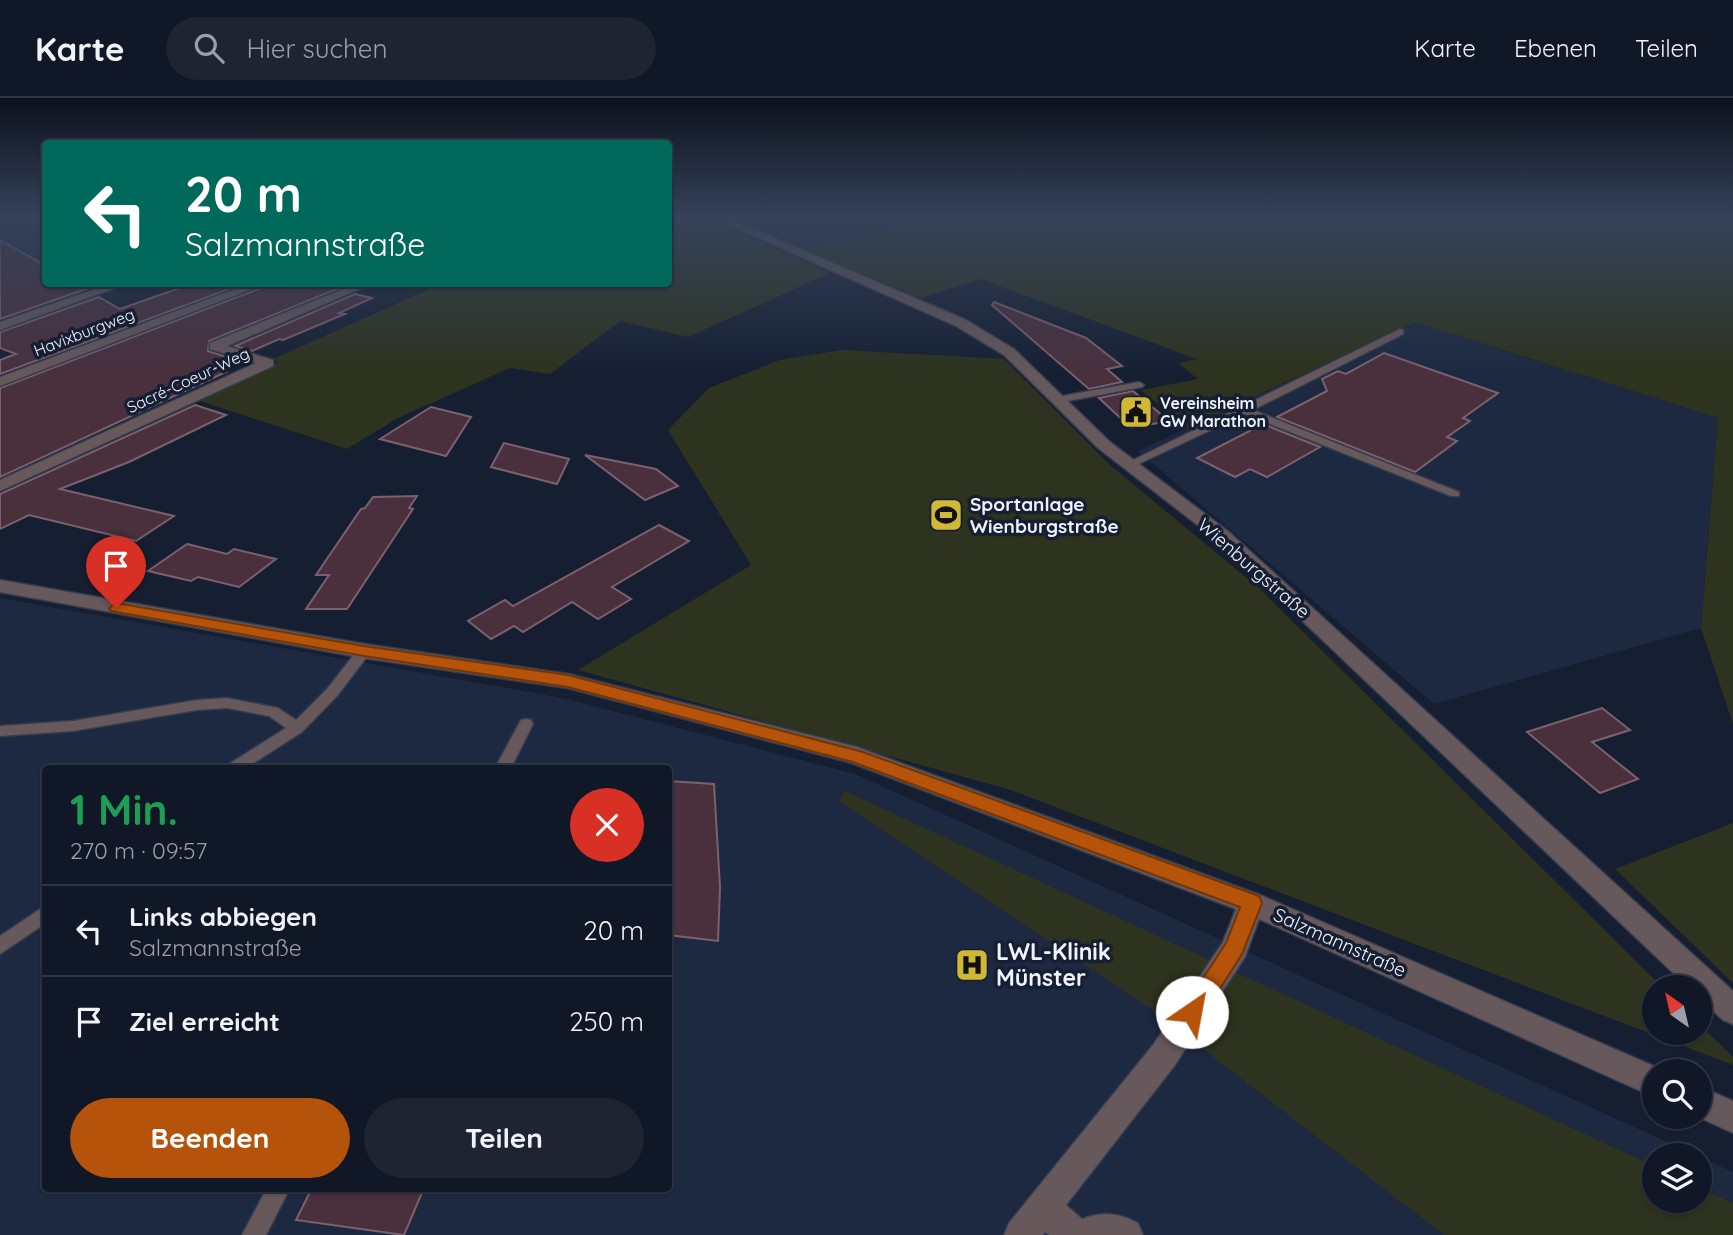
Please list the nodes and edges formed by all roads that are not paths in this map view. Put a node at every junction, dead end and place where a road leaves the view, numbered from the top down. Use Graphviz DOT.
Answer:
graph roads {
  1 [pos="834,269"];
  2 [pos="111,287"];
  3 [pos="251,287"];
  4 [pos="358,287"];
  5 [pos="0,326"];
  6 [pos="1400,332"];
  7 [pos="0,383"];
  8 [pos="1139,385"];
  9 [pos="1057,400"];
  10 [pos="1245,410"];
  11 [pos="1128,465"];
  12 [pos="0,486"];
  13 [pos="1455,494"];
  14 [pos="0,586"];
  15 [pos="364,651"];
  16 [pos="526,724"];
  17 [pos="297,728"];
  18 [pos="0,731"];
  19 [pos="239,765"];
  20 [pos="505,765"];
  21 [pos="1251,903"];
  22 [pos="42,916"];
  23 [pos="0,946"];
  24 [pos="1733,1010"];
  25 [pos="1642,1077"];
  26 [pos="1712,1108"];
  27 [pos="1733,1117"];
  28 [pos="277,1192"];
  29 [pos="1044,1207"];
  30 [pos="254,1235"];
  31 [pos="1021,1235"];
  32 [pos="1074,1235"];
  33 [pos="1087,1235"];
  34 [pos="1126,1235"];
  1 -- 9 [label="street, Wienburgstraße"];
  2 -- 5 [label="street"];
  3 -- 7 [label="street, Havixburgweg"];
  4 -- 12 [label="street, Sacré-Coeur-Weg"];
  6 -- 10 [label="lane"];
  8 -- 9 [label="lane"];
  9 -- 11 [label="street, Wienburgstraße"];
  10 -- 11 [label="lane"];
  10 -- 13 [label="lane"];
  11 -- 24 [label="street, Wienburgstraße"];
  14 -- 15 [label="street, Salzmannstraße"];
  15 -- 17 [label="lane"];
  15 -- 21 [label="street, Salzmannstraße"];
  16 -- 20 [label="lane"];
  17 -- 18 [label="lane"];
  17 -- 19 [label="lane"];
  21 -- 25 [label="street, Salzmannstraße"];
  21 -- 29 [label="street"];
  22 -- 23 [label="lane"];
  26 -- 27 [label="street"];
  28 -- 30 [label="lane"];
  29 -- 31 [label="street"];
  29 -- 32 [label="street"];
  33 -- 34 [label="street"];
}
